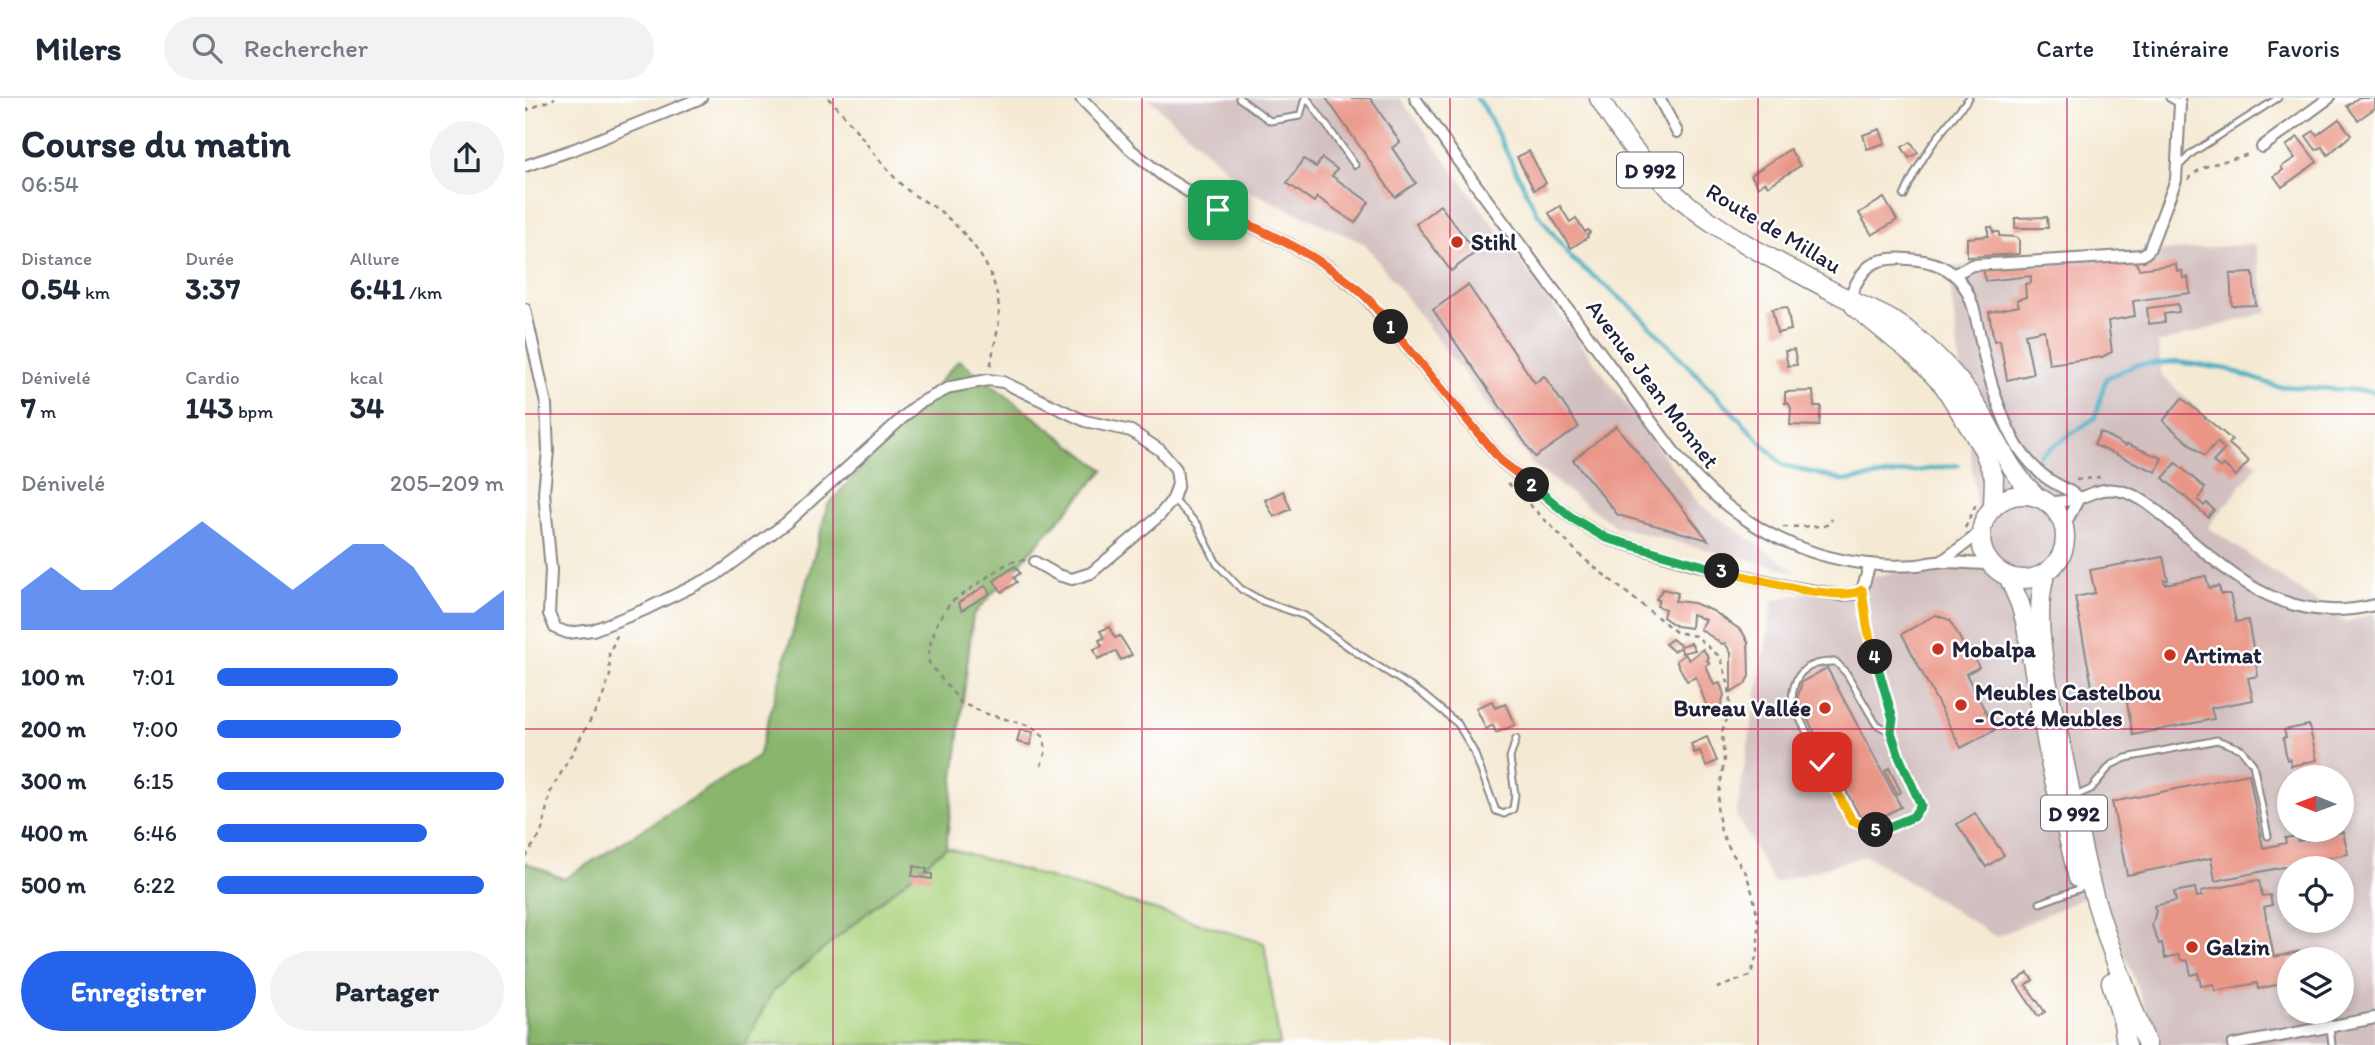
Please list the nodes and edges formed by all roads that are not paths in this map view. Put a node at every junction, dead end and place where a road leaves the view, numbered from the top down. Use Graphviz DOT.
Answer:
graph roads {
  1 [pos="701,98"];
  2 [pos="1080,98"];
  3 [pos="1239,98"];
  4 [pos="1306,98"];
  5 [pos="1415,98"];
  6 [pos="1599,98"];
  7 [pos="1659,98"];
  8 [pos="1969,98"];
  9 [pos="2169,98"];
  10 [pos="2278,98"];
  11 [pos="2329,98"];
  12 [pos="2181,101"];
  13 [pos="1677,132"];
  14 [pos="2262,147"];
  15 [pos="1355,165"];
  16 [pos="525,166"];
  17 [pos="2178,167"];
  18 [pos="1904,196"];
  19 [pos="1955,274"];
  20 [pos="1848,299"];
  21 [pos="525,309"];
  22 [pos="2079,498"];
  23 [pos="1173,499"];
  24 [pos="2043,500"];
  25 [pos="1993,508"];
  26 [pos="2064,526"];
  27 [pos="1982,530"];
  28 [pos="1942,561"];
  29 [pos="1035,562"];
  30 [pos="1992,564"];
  31 [pos="1870,565"];
  32 [pos="2046,572"];
  33 [pos="2008,576"];
  34 [pos="1862,590"];
  35 [pos="2375,605"];
  36 [pos="1891,732"];
  37 [pos="1516,739"];
  38 [pos="2071,799"];
  39 [pos="2268,836"];
  40 [pos="2081,888"];
  41 [pos="2041,903"];
  42 [pos="2375,1018"];
  43 [pos="2330,1027"];
  44 [pos="2126,1045"];
  45 [pos="2147,1045"];
  46 [pos="2233,1045"];
  47 [pos="2332,1045"];
  1 -- 16 [label="street"];
  2 -- 34 [label="street"];
  3 -- 4 [label="lane"];
  4 -- 15 [label="lane"];
  5 -- 31 [label="street, Avenue Jean Monnet"];
  6 -- 20 [label="main road, Route de Millau / D 992"];
  7 -- 13 [label="street"];
  8 -- 18 [label="lane"];
  9 -- 12 [label="lane"];
  10 -- 17 [label="lane"];
  11 -- 14 [label="street"];
  12 -- 17 [label="street"];
  17 -- 19 [label="street"];
  19 -- 20 [label="street"];
  19 -- 22 [label="street"];
  20 -- 24 [label="main road, Route de Millau / D 992"];
  20 -- 25 [label="main road, Route de Millau / D 992"];
  21 -- 23 [label="street"];
  22 -- 24 [label="street"];
  22 -- 26 [label="street"];
  22 -- 35 [label="street"];
  23 -- 29 [label="street"];
  23 -- 37 [label="lane"];
  24 -- 25 [label="main road"];
  24 -- 26 [label="main road"];
  25 -- 27 [label="main road"];
  26 -- 32 [label="main road"];
  27 -- 28 [label="street, Avenue Jean Monnet"];
  27 -- 30 [label="main road"];
  28 -- 30 [label="street, Avenue Jean Monnet"];
  28 -- 31 [label="street, Avenue Jean Monnet"];
  30 -- 33 [label="main road"];
  31 -- 34 [label="street"];
  32 -- 33 [label="main road"];
  32 -- 38 [label="main road, D 992"];
  33 -- 40 [label="main road, D 992"];
  34 -- 36 [label="lane"];
  36 -- 36 [label="lane"];
  38 -- 39 [label="lane"];
  38 -- 45 [label="main road, D 992"];
  40 -- 41 [label="lane"];
  40 -- 44 [label="main road, D 992"];
  42 -- 43 [label="street"];
  43 -- 46 [label="street"];
  43 -- 47 [label="lane"];
}
